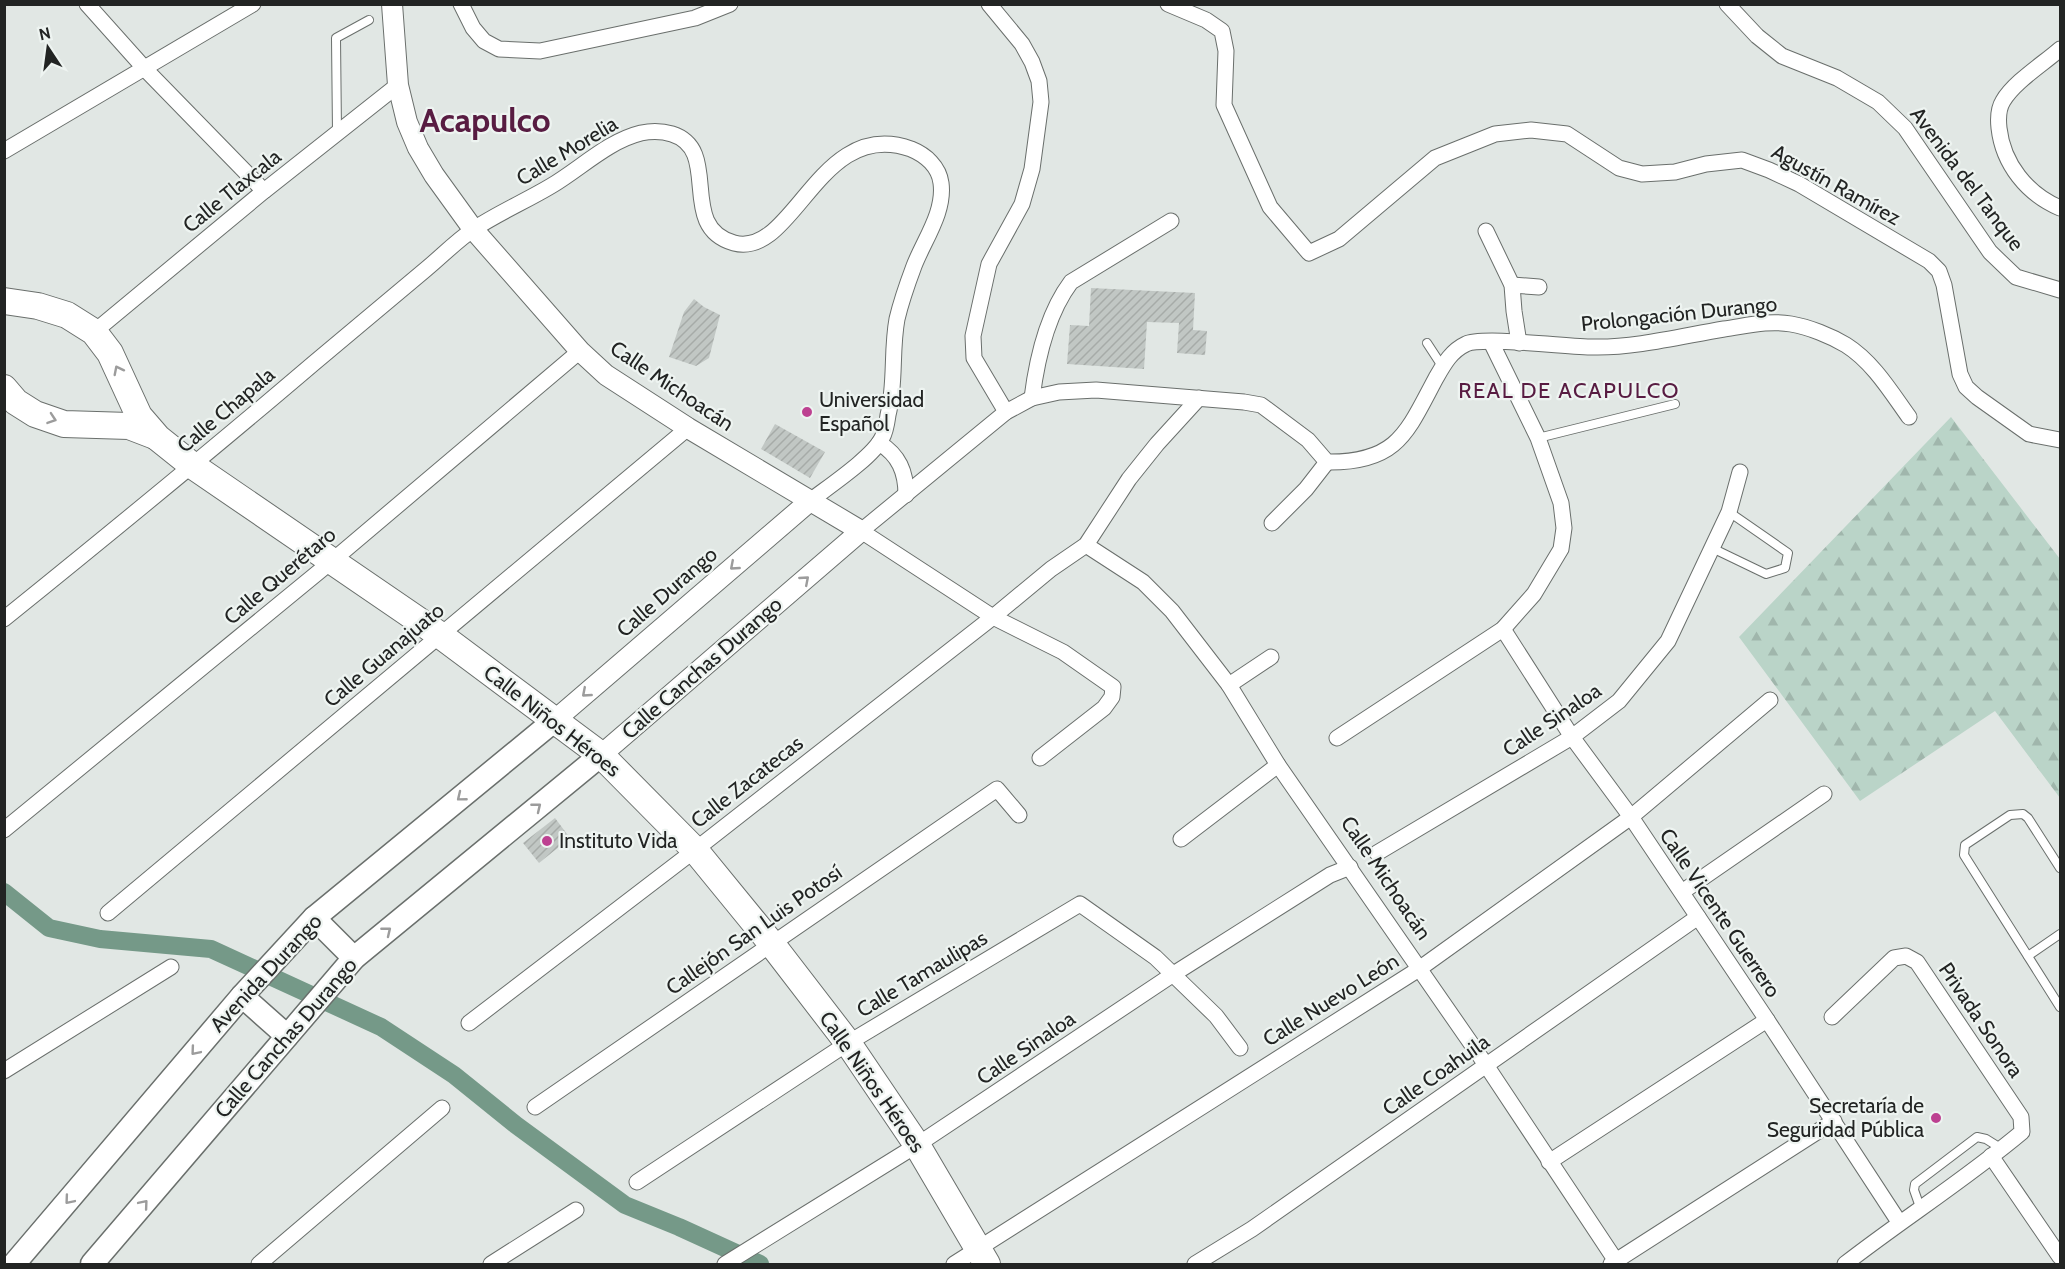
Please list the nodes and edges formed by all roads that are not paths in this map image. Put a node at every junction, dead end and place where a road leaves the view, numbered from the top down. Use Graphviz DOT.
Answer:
graph roads {
  1 [pos="87,4"];
  2 [pos="254,4"];
  3 [pos="392,4"];
  4 [pos="461,4"];
  5 [pos="730,4"];
  6 [pos="989,4"];
  7 [pos="1168,4"];
  8 [pos="1726,4"];
  9 [pos="369,20"];
  10 [pos="2061,49"];
  11 [pos="146,70"];
  12 [pos="398,85"];
  13 [pos="337,134"];
  14 [pos="4,151"];
  15 [pos="264,191"];
  16 [pos="2061,208"];
  17 [pos="1171,221"];
  18 [pos="473,229"];
  19 [pos="1486,231"];
  20 [pos="1512,285"];
  21 [pos="1539,287"];
  22 [pos="2061,290"];
  23 [pos="4,302"];
  24 [pos="94,332"];
  25 [pos="1491,342"];
  26 [pos="1427,343"];
  27 [pos="1519,343"];
  28 [pos="580,351"];
  29 [pos="1442,366"];
  30 [pos="1032,398"];
  31 [pos="1199,398"];
  32 [pos="130,399"];
  33 [pos="8,400"];
  34 [pos="1675,404"];
  35 [pos="1006,412"];
  36 [pos="1909,417"];
  37 [pos="112,424"];
  38 [pos="688,428"];
  39 [pos="158,438"];
  40 [pos="1538,438"];
  41 [pos="881,440"];
  42 [pos="2061,440"];
  43 [pos="1328,462"];
  44 [pos="193,466"];
  45 [pos="1740,472"];
  46 [pos="906,495"];
  47 [pos="810,501"];
  48 [pos="1729,512"];
  49 [pos="1272,523"];
  50 [pos="861,531"];
  51 [pos="1086,545"];
  52 [pos="1712,548"];
  53 [pos="332,561"];
  54 [pos="993,617"];
  55 [pos="4,619"];
  56 [pos="1503,629"];
  57 [pos="440,635"];
  58 [pos="1271,657"];
  59 [pos="1228,685"];
  60 [pos="1770,700"];
  61 [pos="555,720"];
  62 [pos="1572,737"];
  63 [pos="1337,738"];
  64 [pos="601,755"];
  65 [pos="1040,758"];
  66 [pos="1278,765"];
  67 [pos="1824,794"];
  68 [pos="1019,815"];
  69 [pos="1631,817"];
  70 [pos="4,830"];
  71 [pos="1180,839"];
  72 [pos="695,850"];
  73 [pos="1377,853"];
  74 [pos="1350,867"];
  75 [pos="2061,868"];
  76 [pos="1682,892"];
  77 [pos="108,914"];
  78 [pos="1698,917"];
  79 [pos="307,926"];
  80 [pos="2061,934"];
  81 [pos="771,943"];
  82 [pos="2028,956"];
  83 [pos="348,964"];
  84 [pos="171,967"];
  85 [pos="1419,969"];
  86 [pos="1173,975"];
  87 [pos="242,996"];
  88 [pos="2061,1007"];
  89 [pos="1832,1017"];
  90 [pos="1767,1020"];
  91 [pos="469,1023"];
  92 [pos="287,1036"];
  93 [pos="848,1044"];
  94 [pos="1240,1048"];
  95 [pos="1486,1065"];
  96 [pos="4,1071"];
  97 [pos="536,1107"];
  98 [pos="442,1108"];
  99 [pos="1834,1121"];
  100 [pos="917,1145"];
  101 [pos="1996,1153"];
  102 [pos="1549,1162"];
  103 [pos="637,1182"];
  104 [pos="1920,1207"];
  105 [pos="576,1210"];
  106 [pos="1899,1222"];
  107 [pos="982,1257"];
  108 [pos="2061,1257"];
  109 [pos="15,1264"];
  110 [pos="92,1264"];
  111 [pos="259,1264"];
  112 [pos="491,1264"];
  113 [pos="726,1264"];
  114 [pos="954,1264"];
  115 [pos="1195,1264"];
  116 [pos="1615,1264"];
  117 [pos="1845,1264"];
  1 -- 11 [label="street"];
  2 -- 11 [label="street"];
  3 -- 12 [label="street, Calle Michoacán"];
  4 -- 5 [label="street"];
  6 -- 35 [label="street"];
  7 -- 42 [label="street, Agustín Ramírez"];
  8 -- 22 [label="street, Avenida del Tanque"];
  9 -- 13 [label="lane"];
  10 -- 16 [label="street"];
  11 -- 14 [label="street"];
  11 -- 15 [label="street"];
  12 -- 13 [label="street, Calle Tlaxcala"];
  12 -- 18 [label="street, Calle Michoacán"];
  13 -- 15 [label="street, Calle Tlaxcala"];
  15 -- 24 [label="street, Calle Tlaxcala"];
  17 -- 30 [label="street"];
  18 -- 28 [label="street, Calle Michoacán"];
  18 -- 41 [label="street, Calle Morelia"];
  18 -- 44 [label="street, Calle Chapala"];
  19 -- 20 [label="street"];
  20 -- 21 [label="street"];
  20 -- 27 [label="street"];
  23 -- 24 [label="main road, Calle Niños Héroes"];
  32 -- 24 [label="main road, Calle Niños Héroes, one-way"];
  25 -- 27 [label="street, Prolongación Durango"];
  25 -- 29 [label="street, Prolongación Durango"];
  25 -- 40 [label="street"];
  26 -- 29 [label="lane"];
  27 -- 36 [label="street, Prolongación Durango"];
  28 -- 38 [label="street, Calle Michoacán"];
  28 -- 53 [label="street, Calle Querétaro"];
  29 -- 43 [label="street, Prolongación Durango"];
  30 -- 31 [label="street, Calle Canchas Durango"];
  30 -- 35 [label="street, Calle Canchas Durango"];
  31 -- 43 [label="street, Calle Canchas Durango"];
  31 -- 51 [label="street"];
  32 -- 37 [label="main road"];
  32 -- 39 [label="main road, Calle Niños Héroes"];
  33 -- 37 [label="main road, Calle Niños Héroes, one-way"];
  34 -- 40 [label="lane"];
  35 -- 46 [label="street, Calle Canchas Durango"];
  37 -- 39 [label="main road, Calle Niños Héroes"];
  38 -- 47 [label="street, Calle Michoacán"];
  38 -- 57 [label="street, Calle Guanajuato"];
  39 -- 44 [label="main road, Calle Niños Héroes"];
  40 -- 56 [label="street"];
  41 -- 46 [label="street"];
  41 -- 47 [label="street"];
  43 -- 49 [label="street"];
  44 -- 53 [label="main road, Calle Niños Héroes"];
  44 -- 55 [label="street, Calle Chapala"];
  45 -- 48 [label="street, Calle Sinaloa"];
  46 -- 50 [label="street, Calle Canchas Durango"];
  47 -- 50 [label="street, Calle Michoacán"];
  47 -- 61 [label="street, Calle Durango, one-way"];
  48 -- 52 [label="street, Calle Sinaloa"];
  48 -- 52 [label="lane"];
  50 -- 54 [label="street, Calle Michoacán"];
  64 -- 50 [label="street, Calle Canchas Durango, one-way"];
  51 -- 54 [label="street, Calle Zacatecas"];
  51 -- 59 [label="street, Calle Michoacán"];
  52 -- 62 [label="street, Calle Sinaloa"];
  53 -- 57 [label="main road, Calle Niños Héroes"];
  53 -- 70 [label="street, Calle Querétaro"];
  54 -- 65 [label="street, Calle Michoacán"];
  54 -- 72 [label="street, Calle Zacatecas"];
  56 -- 62 [label="street, Calle Vicente Guerrero"];
  56 -- 63 [label="street"];
  57 -- 61 [label="main road, Calle Niños Héroes"];
  57 -- 77 [label="street, Calle Guanajuato"];
  58 -- 59 [label="street"];
  59 -- 66 [label="street, Calle Michoacán"];
  60 -- 69 [label="street, Calle Nuevo León"];
  61 -- 64 [label="main road, Calle Niños Héroes"];
  61 -- 79 [label="main road, Avenida Durango, one-way"];
  62 -- 69 [label="street, Calle Vicente Guerrero"];
  62 -- 73 [label="street, Calle Sinaloa"];
  64 -- 72 [label="main road, Calle Niños Héroes"];
  83 -- 64 [label="main road, Calle Canchas Durango, one-way"];
  66 -- 71 [label="street"];
  66 -- 74 [label="street, Calle Michoacán"];
  67 -- 76 [label="street"];
  68 -- 81 [label="street, Callejón San Luis Potosí"];
  69 -- 76 [label="street, Calle Vicente Guerrero"];
  69 -- 85 [label="street, Calle Nuevo León"];
  72 -- 81 [label="main road, Calle Niños Héroes"];
  72 -- 91 [label="street, Calle Zacatecas"];
  74 -- 85 [label="street, Calle Michoacán"];
  74 -- 86 [label="street, Calle Sinaloa"];
  75 -- 82 [label="lane"];
  76 -- 78 [label="street, Calle Vicente Guerrero"];
  78 -- 90 [label="street, Calle Vicente Guerrero"];
  78 -- 95 [label="street, Calle Coahuila"];
  79 -- 83 [label="main road"];
  79 -- 87 [label="main road, Avenida Durango"];
  80 -- 82 [label="lane"];
  81 -- 93 [label="main road, Calle Niños Héroes"];
  81 -- 97 [label="street, Callejón San Luis Potosí"];
  82 -- 88 [label="lane"];
  83 -- 92 [label="main road, Calle Canchas Durango"];
  84 -- 96 [label="street"];
  85 -- 95 [label="street, Calle Michoacán"];
  85 -- 107 [label="street, Calle Nuevo León"];
  86 -- 93 [label="street, Calle Tamaulipas"];
  86 -- 94 [label="street"];
  86 -- 100 [label="street, Calle Sinaloa"];
  87 -- 92 [label="main road"];
  87 -- 109 [label="main road, Avenida Durango, one-way"];
  89 -- 101 [label="street, Privada Sonora"];
  90 -- 99 [label="street, Calle Vicente Guerrero"];
  90 -- 102 [label="street"];
  110 -- 92 [label="main road, Calle Canchas Durango, one-way"];
  93 -- 100 [label="main road, Calle Niños Héroes"];
  93 -- 103 [label="street, Calle Tamaulipas"];
  95 -- 102 [label="street, Calle Michoacán"];
  95 -- 115 [label="street, Calle Coahuila"];
  98 -- 111 [label="street"];
  99 -- 106 [label="street, Calle Vicente Guerrero"];
  99 -- 116 [label="street"];
  100 -- 107 [label="main road, Calle Niños Héroes"];
  100 -- 113 [label="street, Calle Sinaloa"];
  101 -- 104 [label="street"];
  101 -- 104 [label="lane"];
  101 -- 108 [label="street"];
  102 -- 116 [label="street, Calle Michoacán"];
  104 -- 106 [label="street"];
  105 -- 112 [label="street"];
  106 -- 117 [label="street"];
  107 -- 114 [label="street, Calle Nuevo León"];
}
